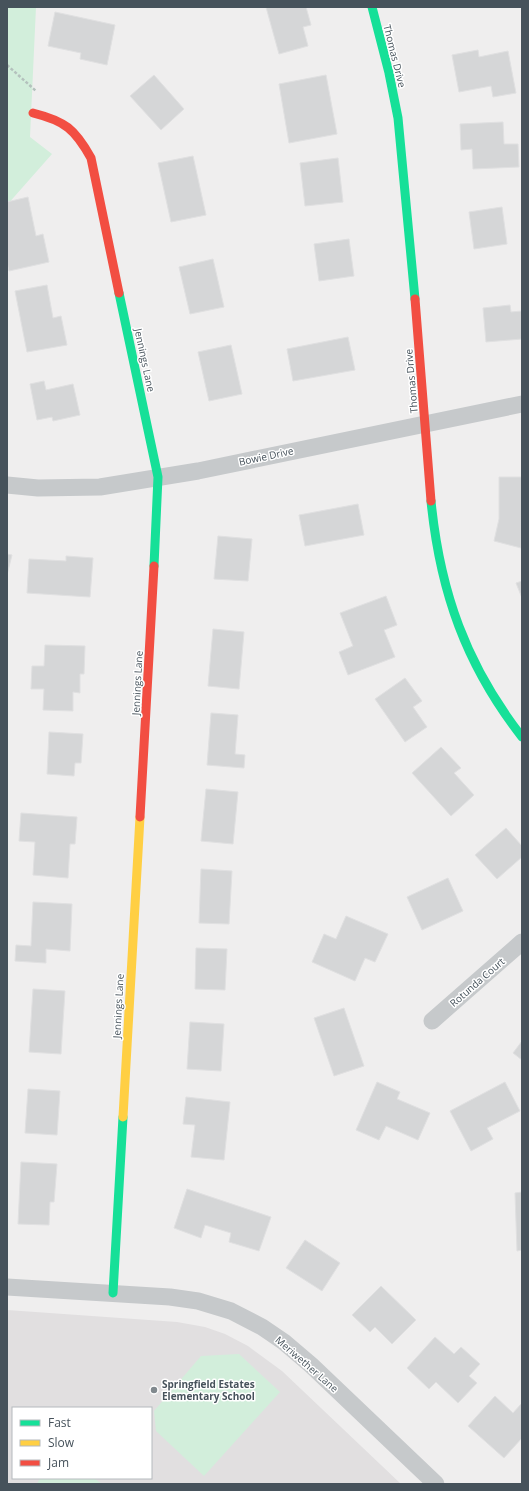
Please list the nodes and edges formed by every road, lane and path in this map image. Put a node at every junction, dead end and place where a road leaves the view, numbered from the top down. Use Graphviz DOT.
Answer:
graph roads {
  1 [pos="372,7"];
  2 [pos="7,65"];
  3 [pos="33,113"];
  4 [pos="46,116"];
  5 [pos="522,404"];
  6 [pos="426,423"];
  7 [pos="158,478"];
  8 [pos="7,485"];
  9 [pos="522,737"];
  10 [pos="522,942"];
  11 [pos="432,1021"];
  12 [pos="7,1287"];
  13 [pos="113,1293"];
  14 [pos="436,1484"];
  1 -- 6 [label="street, Thomas Drive"];
  2 -- 4 [label="path"];
  3 -- 4 [label="street, Jennings Lane"];
  4 -- 7 [label="street, Jennings Lane"];
  5 -- 6 [label="street, Bowie Drive"];
  6 -- 7 [label="street, Bowie Drive"];
  6 -- 9 [label="street, Thomas Drive"];
  7 -- 8 [label="street, Bowie Drive"];
  7 -- 13 [label="street, Jennings Lane"];
  10 -- 11 [label="street, Rotunda Court"];
  12 -- 13 [label="street, Meriwether Lane"];
  13 -- 14 [label="street, Meriwether Lane"];
}
